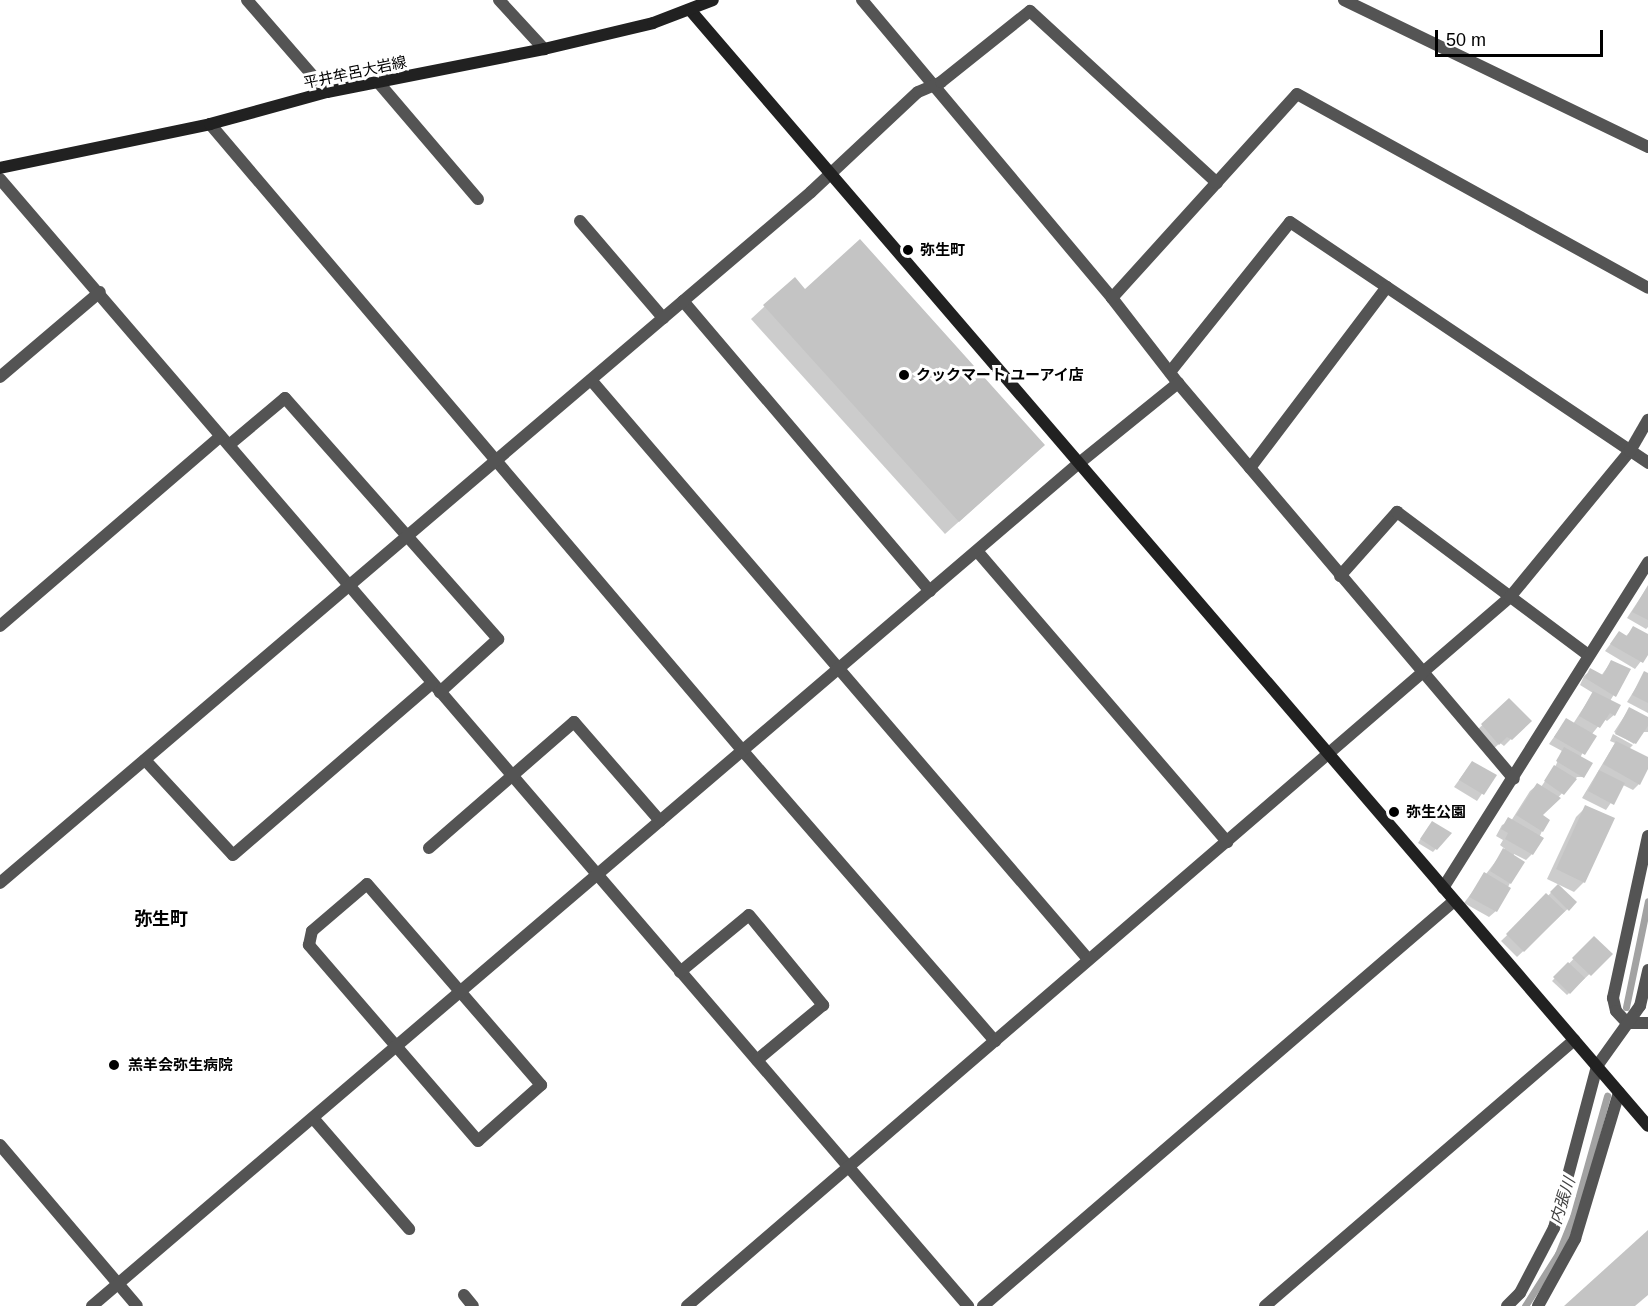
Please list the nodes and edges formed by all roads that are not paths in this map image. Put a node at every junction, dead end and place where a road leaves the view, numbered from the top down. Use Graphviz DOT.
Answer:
graph roads {
  1 [pos="247,0"];
  2 [pos="500,0"];
  3 [pos="713,0"];
  4 [pos="862,0"];
  5 [pos="1344,0"];
  6 [pos="1360,4"];
  7 [pos="691,11"];
  8 [pos="544,49"];
  9 [pos="378,82"];
  10 [pos="932,86"];
  11 [pos="327,92"];
  12 [pos="210,124"];
  13 [pos="1648,147"];
  14 [pos="0,168"];
  15 [pos="829,171"];
  16 [pos="0,179"];
  17 [pos="1216,183"];
  18 [pos="478,200"];
  19 [pos="580,221"];
  20 [pos="1387,287"];
  21 [pos="1648,288"];
  22 [pos="100,292"];
  23 [pos="1112,298"];
  24 [pos="683,301"];
  25 [pos="663,318"];
  26 [pos="1170,372"];
  27 [pos="1,373"];
  28 [pos="591,380"];
  29 [pos="1178,383"];
  30 [pos="1648,420"];
  31 [pos="225,441"];
  32 [pos="1630,451"];
  33 [pos="496,459"];
  34 [pos="1648,463"];
  35 [pos="1078,464"];
  36 [pos="1250,468"];
  37 [pos="405,536"];
  38 [pos="977,551"];
  39 [pos="1648,562"];
  40 [pos="1340,576"];
  41 [pos="348,585"];
  42 [pos="930,591"];
  43 [pos="1510,597"];
  44 [pos="0,626"];
  45 [pos="1588,655"];
  46 [pos="838,669"];
  47 [pos="1424,674"];
  48 [pos="436,688"];
  49 [pos="742,750"];
  50 [pos="1328,755"];
  51 [pos="145,760"];
  52 [pos="512,775"];
  53 [pos="1515,779"];
  54 [pos="660,821"];
  55 [pos="1648,836"];
  56 [pos="1227,842"];
  57 [pos="429,848"];
  58 [pos="596,875"];
  59 [pos="0,883"];
  60 [pos="1443,888"];
  61 [pos="1454,902"];
  62 [pos="1088,959"];
  63 [pos="1648,970"];
  64 [pos="680,972"];
  65 [pos="462,990"];
  66 [pos="1627,1023"];
  67 [pos="1648,1023"];
  68 [pos="1574,1040"];
  69 [pos="995,1041"];
  70 [pos="396,1046"];
  71 [pos="757,1060"];
  72 [pos="1597,1066"];
  73 [pos="1619,1092"];
  74 [pos="313,1118"];
  75 [pos="1648,1126"];
  76 [pos="0,1145"];
  77 [pos="849,1167"];
  78 [pos="409,1229"];
  79 [pos="118,1284"];
  80 [pos="464,1295"];
  81 [pos="92,1306"];
  82 [pos="137,1306"];
  83 [pos="473,1306"];
  84 [pos="687,1306"];
  85 [pos="968,1306"];
  86 [pos="983,1306"];
  87 [pos="1265,1306"];
  88 [pos="1507,1306"];
  89 [pos="1539,1306"];
  1 -- 11 [label="street"];
  2 -- 8 [label="street"];
  3 -- 7 [label="street, 平井牟呂大岩線"];
  4 -- 10 [label="street"];
  5 -- 6 [label="street"];
  6 -- 13 [label="street"];
  7 -- 8 [label="street, 平井牟呂大岩線"];
  7 -- 15 [label="street"];
  8 -- 9 [label="street, 平井牟呂大岩線"];
  9 -- 11 [label="street, 平井牟呂大岩線"];
  9 -- 18 [label="street"];
  10 -- 15 [label="street"];
  10 -- 17 [label="street"];
  10 -- 23 [label="street"];
  11 -- 12 [label="street, 平井牟呂大岩線"];
  12 -- 14 [label="street, 平井牟呂大岩線"];
  12 -- 33 [label="street"];
  15 -- 24 [label="street"];
  15 -- 35 [label="street"];
  16 -- 22 [label="street"];
  17 -- 21 [label="street"];
  17 -- 23 [label="street"];
  19 -- 25 [label="street"];
  20 -- 26 [label="street"];
  20 -- 32 [label="street"];
  20 -- 36 [label="street"];
  22 -- 27 [label="street"];
  22 -- 31 [label="street"];
  23 -- 26 [label="street"];
  24 -- 25 [label="street"];
  24 -- 42 [label="street"];
  25 -- 28 [label="street"];
  26 -- 29 [label="street"];
  28 -- 33 [label="street"];
  28 -- 46 [label="street"];
  29 -- 35 [label="street"];
  29 -- 36 [label="street"];
  30 -- 32 [label="street"];
  31 -- 37 [label="street"];
  31 -- 41 [label="street"];
  31 -- 44 [label="street"];
  32 -- 34 [label="street"];
  32 -- 43 [label="street"];
  33 -- 37 [label="street"];
  33 -- 49 [label="street"];
  35 -- 38 [label="street"];
  35 -- 50 [label="street"];
  36 -- 40 [label="street"];
  37 -- 41 [label="street"];
  37 -- 48 [label="street"];
  38 -- 42 [label="street"];
  38 -- 56 [label="street"];
  39 -- 45 [label="street"];
  40 -- 43 [label="street"];
  40 -- 47 [label="street"];
  41 -- 48 [label="street"];
  41 -- 51 [label="street"];
  42 -- 46 [label="street"];
  43 -- 45 [label="street"];
  43 -- 47 [label="street"];
  45 -- 53 [label="street"];
  46 -- 49 [label="street"];
  46 -- 62 [label="street"];
  47 -- 50 [label="street"];
  47 -- 53 [label="street"];
  48 -- 51 [label="street"];
  48 -- 52 [label="street"];
  49 -- 54 [label="street"];
  49 -- 69 [label="street"];
  50 -- 56 [label="street"];
  50 -- 60 [label="street"];
  51 -- 59 [label="street"];
  52 -- 54 [label="street"];
  52 -- 57 [label="street"];
  52 -- 58 [label="street"];
  53 -- 60 [label="street"];
  54 -- 58 [label="street"];
  55 -- 66 [label="street"];
  56 -- 62 [label="street"];
  58 -- 64 [label="street"];
  58 -- 65 [label="street"];
  60 -- 61 [label="street"];
  61 -- 68 [label="street"];
  61 -- 86 [label="street"];
  62 -- 69 [label="street"];
  63 -- 66 [label="street"];
  64 -- 71 [label="street"];
  64 -- 71 [label="street"];
  65 -- 70 [label="street"];
  65 -- 70 [label="street"];
  65 -- 70 [label="street"];
  66 -- 67 [label="street"];
  66 -- 72 [label="street"];
  68 -- 72 [label="street"];
  68 -- 87 [label="street"];
  69 -- 77 [label="street"];
  70 -- 74 [label="street"];
  71 -- 77 [label="street"];
  72 -- 73 [label="street"];
  72 -- 88 [label="street"];
  73 -- 75 [label="street"];
  73 -- 89 [label="street"];
  74 -- 78 [label="street"];
  74 -- 79 [label="street"];
  76 -- 79 [label="street"];
  77 -- 84 [label="street"];
  77 -- 85 [label="street"];
  79 -- 81 [label="street"];
  79 -- 82 [label="street"];
  80 -- 83 [label="street"];
}
